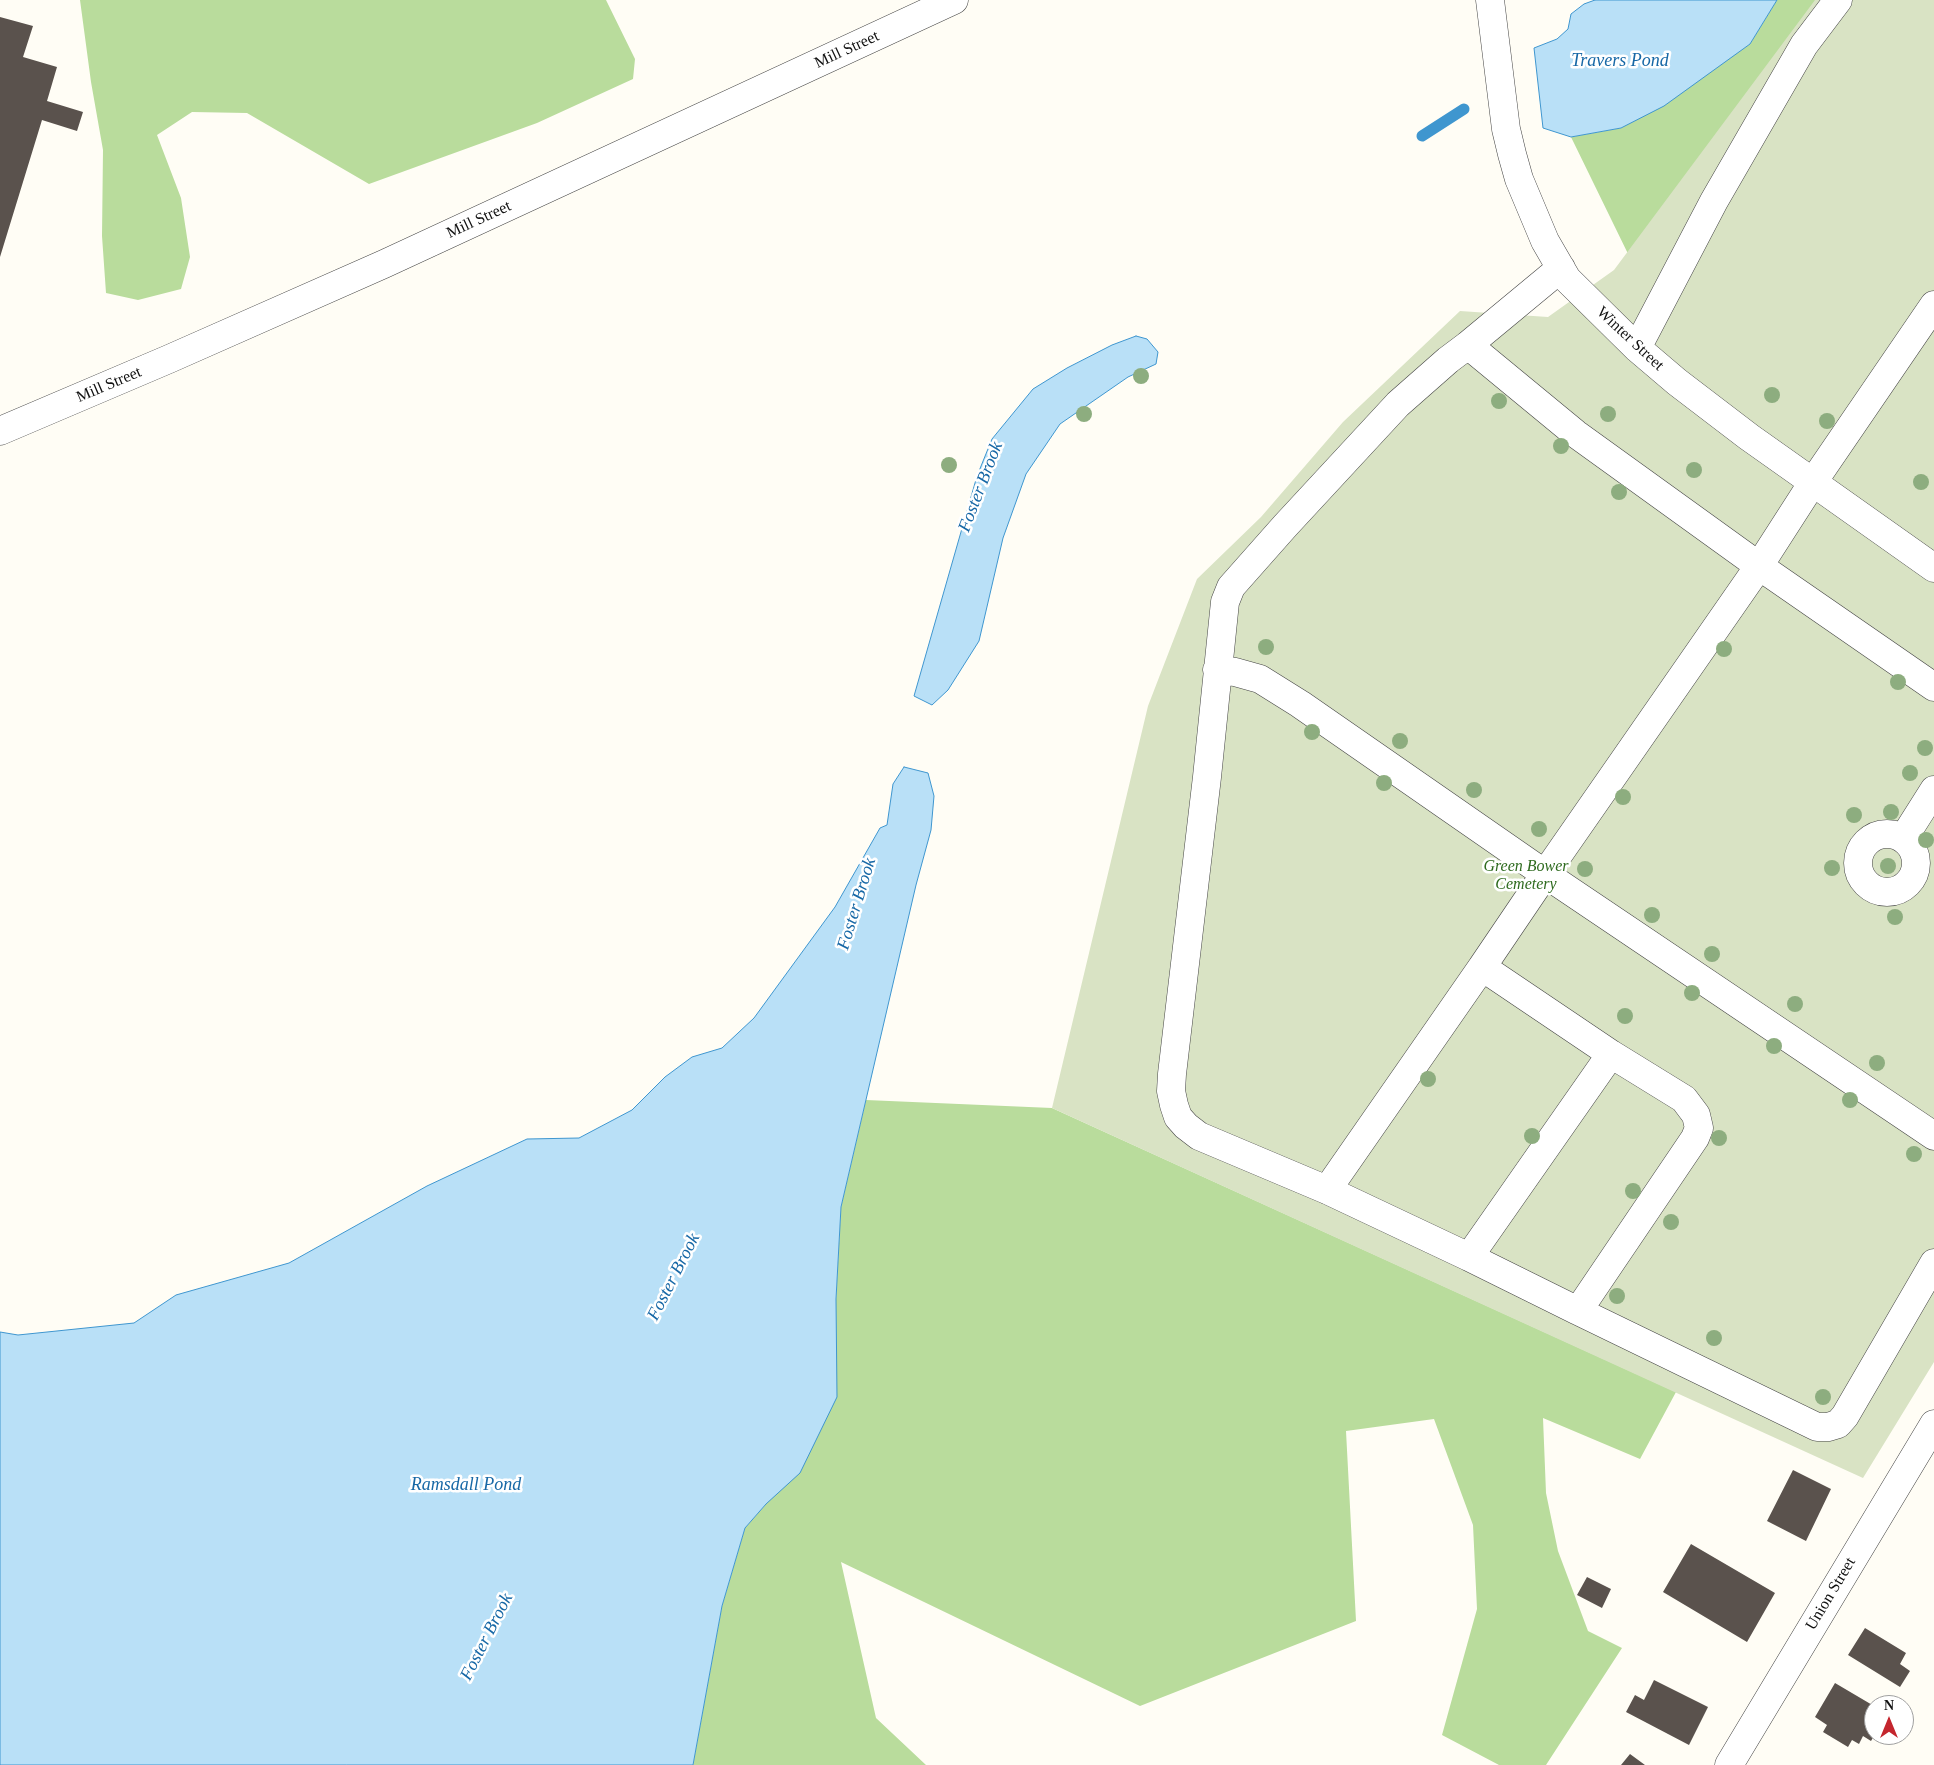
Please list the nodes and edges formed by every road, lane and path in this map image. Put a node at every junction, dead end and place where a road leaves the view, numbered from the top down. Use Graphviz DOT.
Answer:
graph roads {
  1 [pos="954,0"];
  2 [pos="1490,0"];
  3 [pos="1838,0"];
  4 [pos="1561,268"];
  5 [pos="1934,305"];
  6 [pos="1468,345"];
  7 [pos="1637,348"];
  8 [pos="0,431"];
  9 [pos="1812,482"];
  10 [pos="1759,566"];
  11 [pos="1934,568"];
  12 [pos="1217,670"];
  13 [pos="1934,687"];
  14 [pos="1934,790"];
  15 [pos="1903,839"];
  16 [pos="1545,874"];
  17 [pos="1482,967"];
  18 [pos="1611,1054"];
  19 [pos="1934,1136"];
  20 [pos="1327,1190"];
  21 [pos="1469,1257"];
  22 [pos="1934,1263"];
  23 [pos="1578,1311"];
  24 [pos="1934,1424"];
  25 [pos="1729,1765"];
  1 -- 8 [label="street, Mill Street"];
  2 -- 4 [label="street, Winter Street"];
  3 -- 7 [label="street"];
  4 -- 6 [label="street"];
  4 -- 7 [label="street, Winter Street"];
  5 -- 9 [label="street"];
  6 -- 10 [label="street"];
  6 -- 12 [label="street"];
  7 -- 9 [label="street, Winter Street"];
  9 -- 10 [label="street"];
  9 -- 11 [label="street, Winter Street"];
  10 -- 13 [label="street"];
  10 -- 16 [label="street"];
  12 -- 16 [label="street"];
  12 -- 20 [label="street"];
  14 -- 15 [label="street"];
  16 -- 17 [label="street"];
  16 -- 19 [label="street"];
  17 -- 18 [label="street"];
  17 -- 20 [label="street"];
  18 -- 21 [label="street"];
  18 -- 23 [label="street"];
  20 -- 21 [label="street"];
  21 -- 23 [label="street"];
  22 -- 23 [label="street"];
  24 -- 25 [label="street, Union Street"];
}
